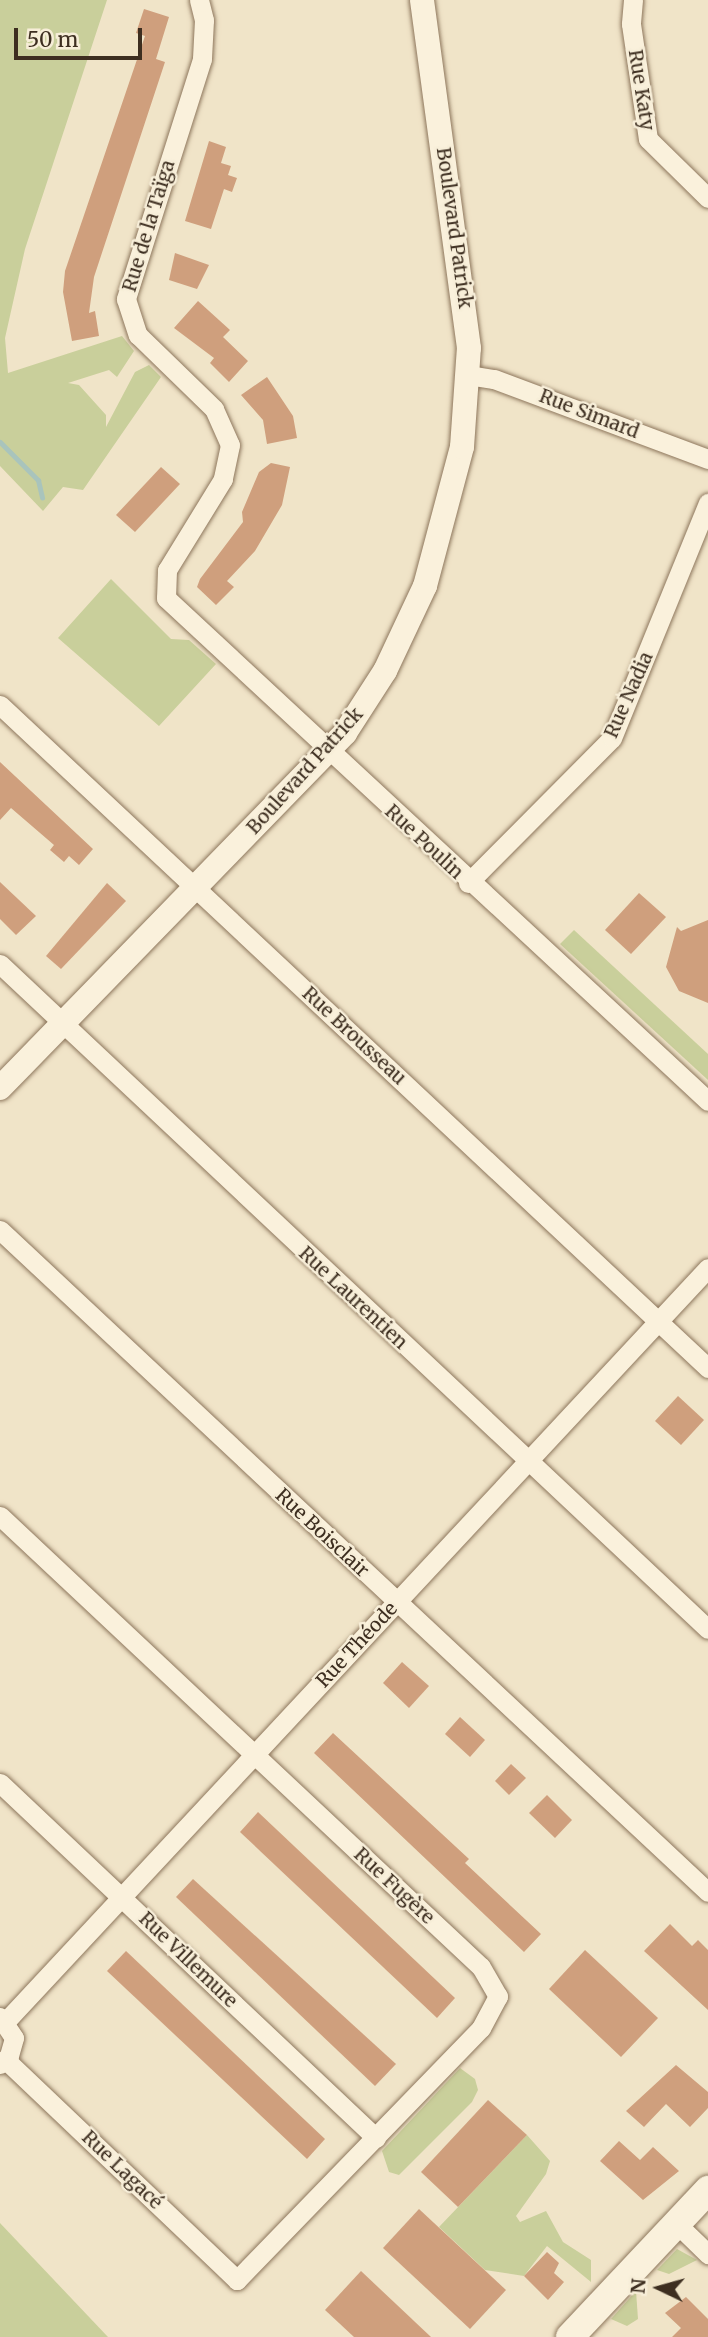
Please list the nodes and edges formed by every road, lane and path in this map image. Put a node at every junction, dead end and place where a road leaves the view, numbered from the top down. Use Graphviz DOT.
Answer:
graph roads {
  1 [pos="199,0"];
  2 [pos="422,0"];
  3 [pos="633,0"];
  4 [pos="708,198"];
  5 [pos="468,375"];
  6 [pos="708,459"];
  7 [pos="708,503"];
  8 [pos="167,570"];
  9 [pos="0,705"];
  10 [pos="327,751"];
  11 [pos="468,883"];
  12 [pos="196,887"];
  13 [pos="0,964"];
  14 [pos="62,1025"];
  15 [pos="0,1088"];
  16 [pos="708,1101"];
  17 [pos="0,1230"];
  18 [pos="708,1268"];
  19 [pos="658,1321"];
  20 [pos="708,1368"];
  21 [pos="529,1461"];
  22 [pos="0,1516"];
  23 [pos="397,1602"];
  24 [pos="708,1629"];
  25 [pos="253,1754"];
  26 [pos="0,1783"];
  27 [pos="708,1892"];
  28 [pos="122,1896"];
  29 [pos="3,2019"];
  30 [pos="3,2062"];
  31 [pos="376,2138"];
  32 [pos="708,2190"];
  33 [pos="676,2224"];
  34 [pos="708,2254"];
  35 [pos="237,2280"];
  36 [pos="570,2337"];
  1 -- 8 [label="street, Rue de la Taïga"];
  2 -- 5 [label="street, Boulevard Patrick"];
  3 -- 4 [label="street, Rue Katy"];
  5 -- 6 [label="street, Rue Simard"];
  5 -- 10 [label="street, Boulevard Patrick"];
  7 -- 11 [label="street, Rue Nadia"];
  8 -- 10 [label="street, Rue Poulin"];
  9 -- 12 [label="street, Rue Brousseau"];
  10 -- 11 [label="street, Rue Poulin"];
  10 -- 12 [label="street, Boulevard Patrick"];
  11 -- 16 [label="street, Rue Poulin"];
  12 -- 14 [label="street, Boulevard Patrick"];
  12 -- 19 [label="street, Rue Brousseau"];
  13 -- 14 [label="street, Rue Laurentien"];
  14 -- 15 [label="street, Boulevard Patrick"];
  14 -- 21 [label="street, Rue Laurentien"];
  17 -- 23 [label="street, Rue Boisclair"];
  18 -- 19 [label="street, Rue Théode"];
  19 -- 20 [label="street, Rue Brousseau"];
  19 -- 21 [label="street, Rue Théode"];
  21 -- 23 [label="street, Rue Théode"];
  21 -- 24 [label="street, Rue Laurentien"];
  22 -- 25 [label="street, Rue Fugère"];
  23 -- 25 [label="street, Rue Théode"];
  23 -- 27 [label="street, Rue Boisclair"];
  25 -- 28 [label="street, Rue Théode"];
  25 -- 31 [label="street, Rue Fugère"];
  26 -- 28 [label="street, Rue Villemure"];
  28 -- 29 [label="street, Rue Théode"];
  28 -- 31 [label="street, Rue Villemure"];
  29 -- 30 [label="street"];
  30 -- 35 [label="street, Rue Lagacé"];
  31 -- 35 [label="street, Rue Fugère"];
  32 -- 33 [label="main road"];
  33 -- 34 [label="street"];
  33 -- 36 [label="main road"];
}
